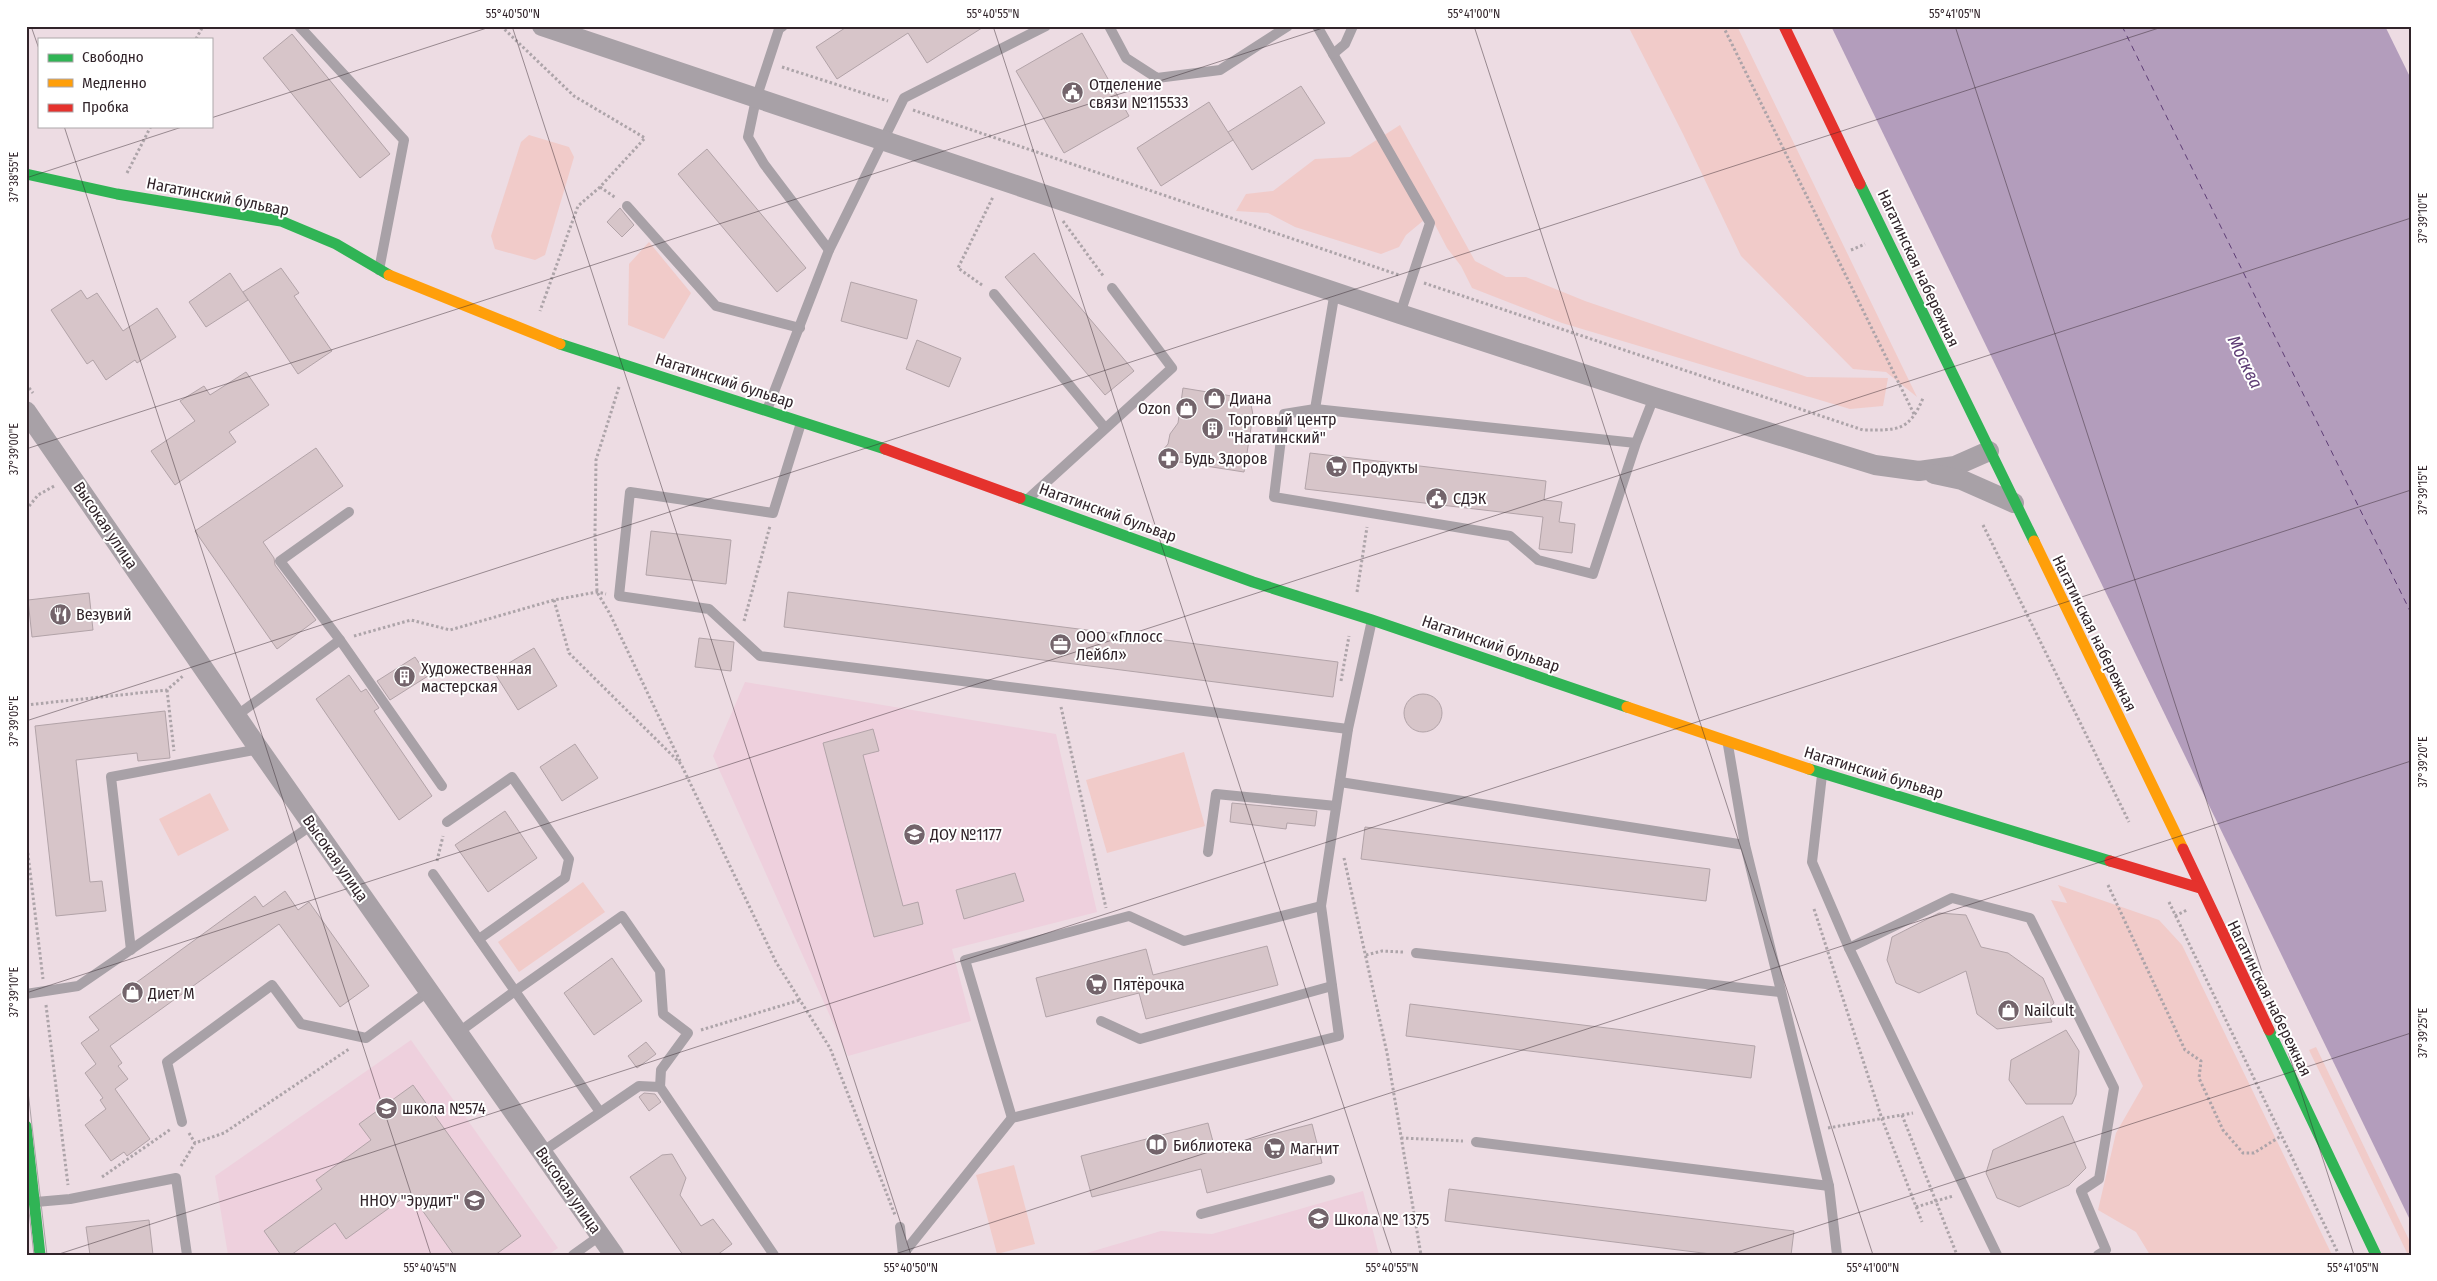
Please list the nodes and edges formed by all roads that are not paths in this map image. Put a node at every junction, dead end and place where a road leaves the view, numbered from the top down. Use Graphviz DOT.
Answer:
graph roads {
  1 [pos="299,26"];
  2 [pos="542,26"];
  3 [pos="783,26"];
  4 [pos="1046,26"];
  5 [pos="1109,26"];
  6 [pos="1288,26"];
  7 [pos="1317,26"];
  8 [pos="1353,26"];
  9 [pos="1784,26"];
  10 [pos="1333,54"];
  11 [pos="756,99"];
  12 [pos="884,142"];
  13 [pos="26,174"];
  14 [pos="627,206"];
  15 [pos="829,250"];
  16 [pos="379,271"];
  17 [pos="1112,288"];
  18 [pos="1335,291"];
  19 [pos="994,294"];
  20 [pos="1400,314"];
  21 [pos="800,328"];
  22 [pos="1654,397"];
  23 [pos="1315,410"];
  24 [pos="26,411"];
  25 [pos="767,411"];
  26 [pos="802,422"];
  27 [pos="26,426"];
  28 [pos="1105,428"];
  29 [pos="1636,443"];
  30 [pos="1989,451"];
  31 [pos="61,460"];
  32 [pos="1920,470"];
  33 [pos="1026,500"];
  34 [pos="2014,503"];
  35 [pos="349,512"];
  36 [pos="1372,620"];
  37 [pos="340,640"];
  38 [pos="236,716"];
  39 [pos="1348,729"];
  40 [pos="1728,742"];
  41 [pos="259,749"];
  42 [pos="1822,774"];
  43 [pos="1340,782"];
  44 [pos="442,786"];
  45 [pos="1336,806"];
  46 [pos="447,822"];
  47 [pos="312,825"];
  48 [pos="1745,845"];
  49 [pos="1208,852"];
  50 [pos="2150,863"];
  51 [pos="2127,866"];
  52 [pos="433,874"];
  53 [pos="2200,888"];
  54 [pos="1320,906"];
  55 [pos="479,939"];
  56 [pos="1848,948"];
  57 [pos="131,950"];
  58 [pos="1416,953"];
  59 [pos="1332,986"];
  60 [pos="430,990"];
  61 [pos="515,991"];
  62 [pos="1780,992"];
  63 [pos="26,994"];
  64 [pos="1102,1021"];
  65 [pos="459,1032"];
  66 [pos="660,1087"];
  67 [pos="600,1112"];
  68 [pos="1012,1118"];
  69 [pos="182,1122"];
  70 [pos="26,1126"];
  71 [pos="1476,1142"];
  72 [pos="542,1152"];
  73 [pos="1330,1180"];
  74 [pos="1829,1186"];
  75 [pos="35,1202"];
  76 [pos="1201,1214"];
  77 [pos="900,1227"];
  78 [pos="601,1235"];
  79 [pos="38,1239"];
  80 [pos="26,1240"];
  81 [pos="903,1254"];
  82 [pos="40,1255"];
  83 [pos="187,1255"];
  84 [pos="572,1255"];
  85 [pos="614,1255"];
  86 [pos="774,1255"];
  87 [pos="1837,1255"];
  88 [pos="1997,1255"];
  89 [pos="2098,1255"];
  90 [pos="2376,1255"];
  1 -- 16 [label="lane"];
  2 -- 11 [label="street"];
  3 -- 11 [label="lane"];
  4 -- 12 [label="lane"];
  5 -- 6 [label="lane"];
  7 -- 10 [label="lane"];
  8 -- 10 [label="lane"];
  9 -- 30 [label="street, Нагатинская набережная"];
  10 -- 20 [label="lane"];
  11 -- 12 [label="street"];
  11 -- 15 [label="lane"];
  12 -- 15 [label="lane"];
  12 -- 18 [label="street"];
  13 -- 16 [label="street, Нагатинский бульвар"];
  14 -- 21 [label="lane"];
  15 -- 21 [label="lane"];
  16 -- 25 [label="street, Нагатинский бульвар"];
  17 -- 28 [label="lane"];
  18 -- 20 [label="street"];
  18 -- 23 [label="lane"];
  19 -- 28 [label="lane"];
  20 -- 22 [label="street"];
  21 -- 25 [label="lane"];
  22 -- 29 [label="lane"];
  22 -- 32 [label="street"];
  23 -- 29 [label="lane"];
  23 -- 29 [label="lane"];
  24 -- 31 [label="street, Высокая улица"];
  25 -- 26 [label="street, Нагатинский бульвар"];
  26 -- 33 [label="street, Нагатинский бульвар"];
  26 -- 39 [label="lane"];
  27 -- 31 [label="street, Высокая улица"];
  28 -- 33 [label="lane"];
  30 -- 32 [label="street"];
  30 -- 34 [label="street, Нагатинская набережная"];
  31 -- 38 [label="street, Высокая улица"];
  32 -- 34 [label="street"];
  33 -- 36 [label="street, Нагатинский бульвар"];
  34 -- 53 [label="street, Нагатинская набережная"];
  35 -- 37 [label="lane"];
  36 -- 39 [label="lane"];
  36 -- 40 [label="street, Нагатинский бульвар"];
  37 -- 38 [label="lane"];
  37 -- 44 [label="lane"];
  38 -- 41 [label="street, Высокая улица"];
  39 -- 43 [label="lane"];
  40 -- 42 [label="street, Нагатинский бульвар"];
  40 -- 48 [label="lane"];
  41 -- 47 [label="street, Высокая улица"];
  41 -- 57 [label="lane"];
  42 -- 51 [label="street, Нагатинский бульвар"];
  42 -- 56 [label="lane"];
  43 -- 45 [label="lane"];
  43 -- 48 [label="lane"];
  45 -- 49 [label="lane"];
  45 -- 54 [label="lane"];
  46 -- 55 [label="lane"];
  47 -- 57 [label="lane"];
  47 -- 60 [label="street, Высокая улица"];
  48 -- 62 [label="lane"];
  50 -- 51 [label="street, Нагатинский бульвар"];
  51 -- 53 [label="street"];
  52 -- 55 [label="lane"];
  53 -- 90 [label="street, Нагатинская набережная"];
  54 -- 59 [label="lane"];
  54 -- 68 [label="lane"];
  55 -- 61 [label="lane"];
  56 -- 88 [label="lane"];
  56 -- 89 [label="lane"];
  57 -- 63 [label="lane"];
  58 -- 62 [label="lane"];
  59 -- 64 [label="lane"];
  59 -- 68 [label="lane"];
  60 -- 65 [label="street, Высокая улица"];
  60 -- 69 [label="lane"];
  61 -- 65 [label="lane"];
  61 -- 66 [label="lane"];
  61 -- 67 [label="lane"];
  62 -- 74 [label="lane"];
  65 -- 72 [label="street, Высокая улица"];
  66 -- 67 [label="lane"];
  66 -- 86 [label="lane"];
  67 -- 72 [label="lane"];
  68 -- 81 [label="lane"];
  70 -- 75 [label="street"];
  71 -- 74 [label="lane"];
  72 -- 78 [label="street, Высокая улица"];
  73 -- 76 [label="lane"];
  74 -- 87 [label="lane"];
  75 -- 79 [label="street"];
  75 -- 83 [label="lane"];
  77 -- 81 [label="lane"];
  78 -- 84 [label="lane"];
  78 -- 85 [label="street, Высокая улица"];
  79 -- 80 [label="lane"];
  79 -- 82 [label="street"];
}
